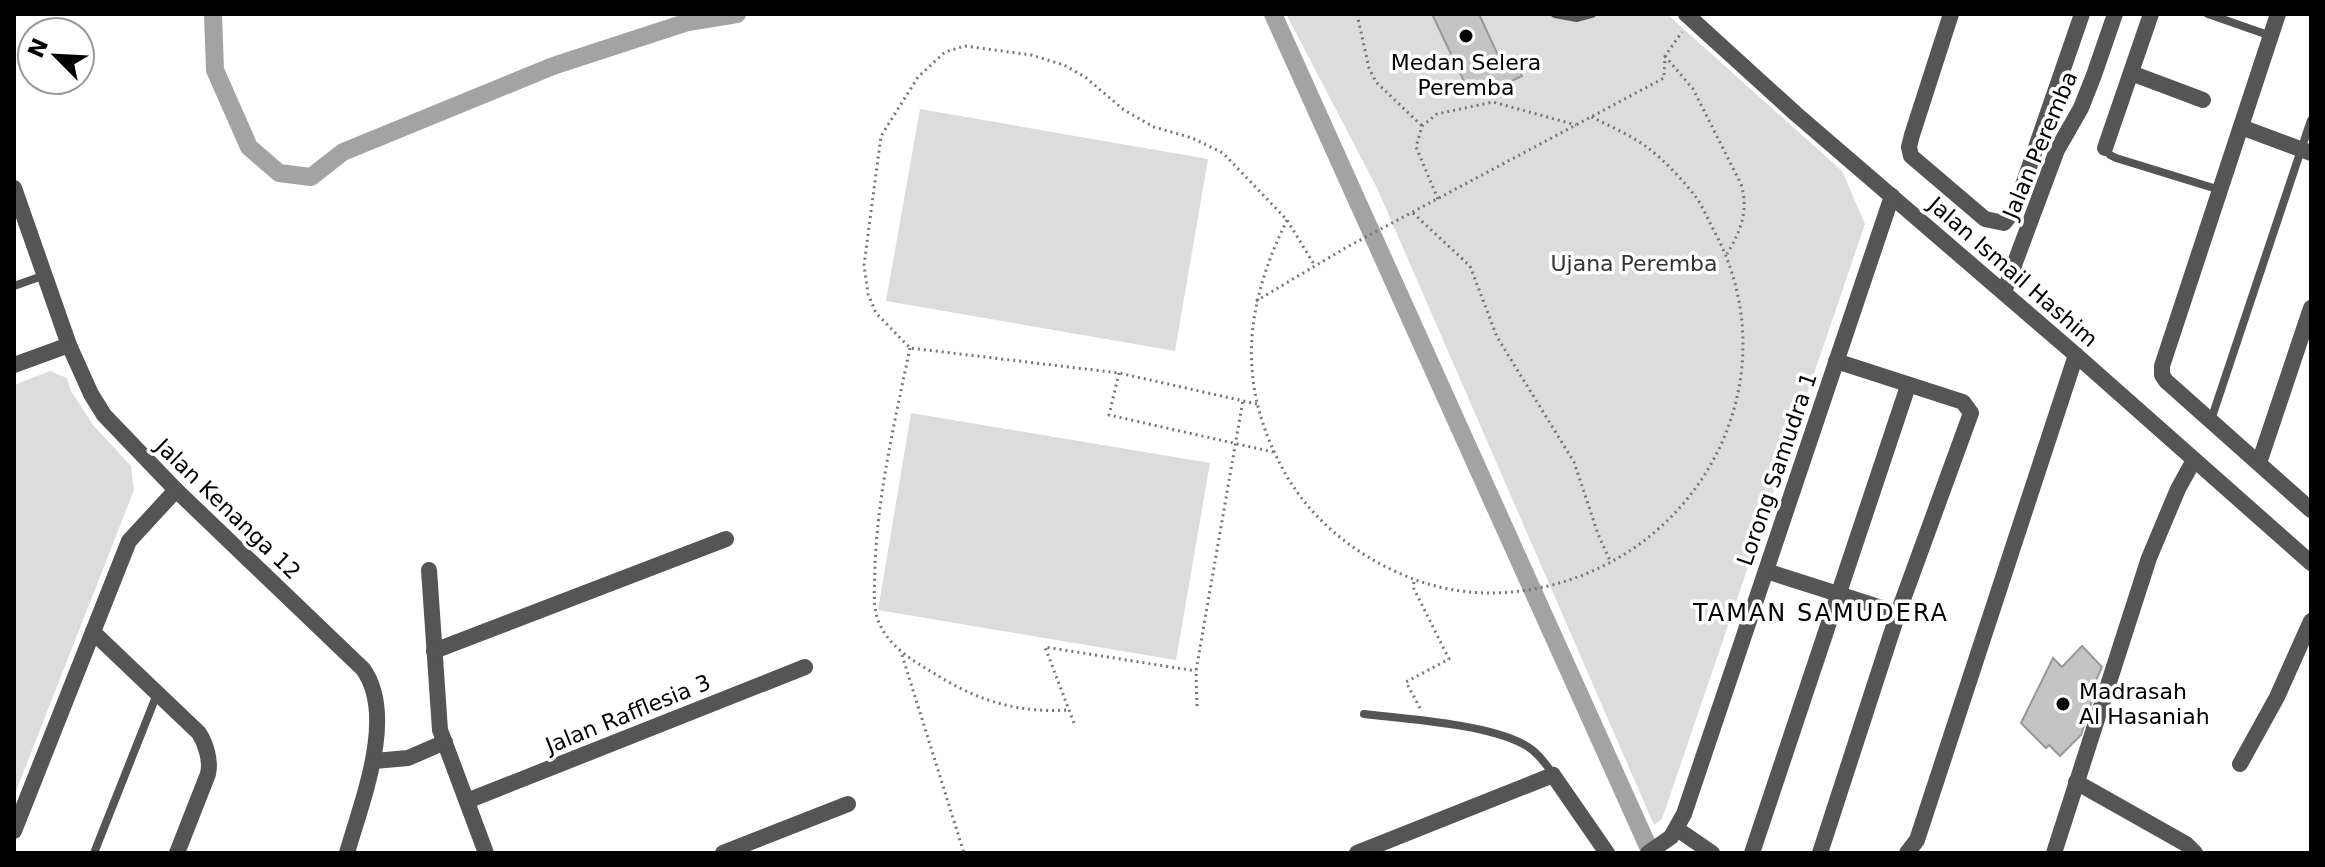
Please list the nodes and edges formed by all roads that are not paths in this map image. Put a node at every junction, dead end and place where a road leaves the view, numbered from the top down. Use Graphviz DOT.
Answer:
graph roads {
  1 [pos="1555,14"];
  2 [pos="1592,14"];
  3 [pos="1951,14"];
  4 [pos="2082,14"];
  5 [pos="2115,14"];
  6 [pos="2151,14"];
  7 [pos="2208,14"];
  8 [pos="2278,14"];
  9 [pos="1688,16"];
  10 [pos="2271,36"];
  11 [pos="2131,73"];
  12 [pos="2203,100"];
  13 [pos="2311,120"];
  14 [pos="2241,127"];
  15 [pos="2105,148"];
  16 [pos="2306,152"];
  17 [pos="2220,190"];
  18 [pos="1892,196"];
  19 [pos="15,197"];
  20 [pos="45,275"];
  21 [pos="14,286"];
  22 [pos="2004,292"];
  23 [pos="2311,308"];
  24 [pos="69,345"];
  25 [pos="2076,355"];
  26 [pos="1836,361"];
  27 [pos="14,365"];
  28 [pos="1908,386"];
  29 [pos="2211,420"];
  30 [pos="2194,460"];
  31 [pos="2259,463"];
  32 [pos="176,490"];
  33 [pos="2311,510"];
  34 [pos="726,539"];
  35 [pos="2311,563"];
  36 [pos="429,570"];
  37 [pos="1766,571"];
  38 [pos="1838,596"];
  39 [pos="1898,613"];
  40 [pos="2311,621"];
  41 [pos="93,632"];
  42 [pos="434,651"];
  43 [pos="805,667"];
  44 [pos="157,693"];
  45 [pos="1364,714"];
  46 [pos="445,742"];
  47 [pos="374,761"];
  48 [pos="2240,764"];
  49 [pos="1553,775"];
  50 [pos="2076,782"];
  51 [pos="467,801"];
  52 [pos="848,804"];
  53 [pos="1677,829"];
  54 [pos="14,831"];
  55 [pos="94,853"];
  56 [pos="177,853"];
  57 [pos="347,853"];
  58 [pos="486,853"];
  59 [pos="723,853"];
  60 [pos="1357,853"];
  61 [pos="1607,853"];
  62 [pos="1648,853"];
  63 [pos="1712,853"];
  64 [pos="1752,853"];
  65 [pos="1820,853"];
  66 [pos="1907,853"];
  67 [pos="2054,853"];
  68 [pos="2195,853"];
  1 -- 2 [label="lane"];
  3 -- 4 [label="street"];
  5 -- 22 [label="street, Jalan Peremba"];
  6 -- 11 [label="street"];
  7 -- 10 [label="lane"];
  8 -- 10 [label="street"];
  9 -- 18 [label="street, Jalan Ismail Hashim"];
  10 -- 14 [label="street"];
  11 -- 12 [label="street"];
  11 -- 15 [label="street"];
  13 -- 16 [label="lane"];
  14 -- 16 [label="street"];
  14 -- 17 [label="street"];
  15 -- 17 [label="lane"];
  16 -- 29 [label="lane"];
  17 -- 29 [label="street"];
  18 -- 22 [label="street, Jalan Ismail Hashim"];
  18 -- 26 [label="street, Lorong Samudra 1"];
  19 -- 20 [label="street, Jalan Kenanga 12"];
  20 -- 21 [label="lane"];
  20 -- 24 [label="street, Jalan Kenanga 12"];
  22 -- 25 [label="street, Jalan Ismail Hashim"];
  23 -- 31 [label="street"];
  24 -- 27 [label="street"];
  24 -- 32 [label="street, Jalan Kenanga 12"];
  25 -- 30 [label="street, Jalan Ismail Hashim"];
  25 -- 66 [label="street"];
  26 -- 28 [label="street"];
  26 -- 37 [label="street, Lorong Samudra 1"];
  28 -- 38 [label="street"];
  28 -- 39 [label="street"];
  29 -- 31 [label="street"];
  30 -- 35 [label="street, Jalan Ismail Hashim"];
  30 -- 50 [label="street"];
  31 -- 33 [label="street"];
  32 -- 41 [label="street"];
  32 -- 47 [label="street, Jalan Kenanga 12"];
  34 -- 42 [label="street"];
  36 -- 42 [label="street"];
  37 -- 38 [label="street"];
  37 -- 53 [label="street, Lorong Samudra 1"];
  38 -- 39 [label="street"];
  38 -- 64 [label="street"];
  39 -- 65 [label="street"];
  40 -- 48 [label="street"];
  41 -- 44 [label="street"];
  41 -- 54 [label="street"];
  42 -- 46 [label="street"];
  43 -- 51 [label="street, Jalan Rafflesia 3"];
  44 -- 55 [label="lane"];
  44 -- 56 [label="street"];
  45 -- 49 [label="lane"];
  46 -- 47 [label="street"];
  46 -- 51 [label="street"];
  47 -- 57 [label="street, Jalan Kenanga 12"];
  49 -- 60 [label="street"];
  49 -- 61 [label="street"];
  50 -- 67 [label="street"];
  50 -- 68 [label="street"];
  51 -- 58 [label="street"];
  52 -- 59 [label="street"];
  53 -- 62 [label="street, Lorong Samudra 1"];
  53 -- 63 [label="street"];
}
